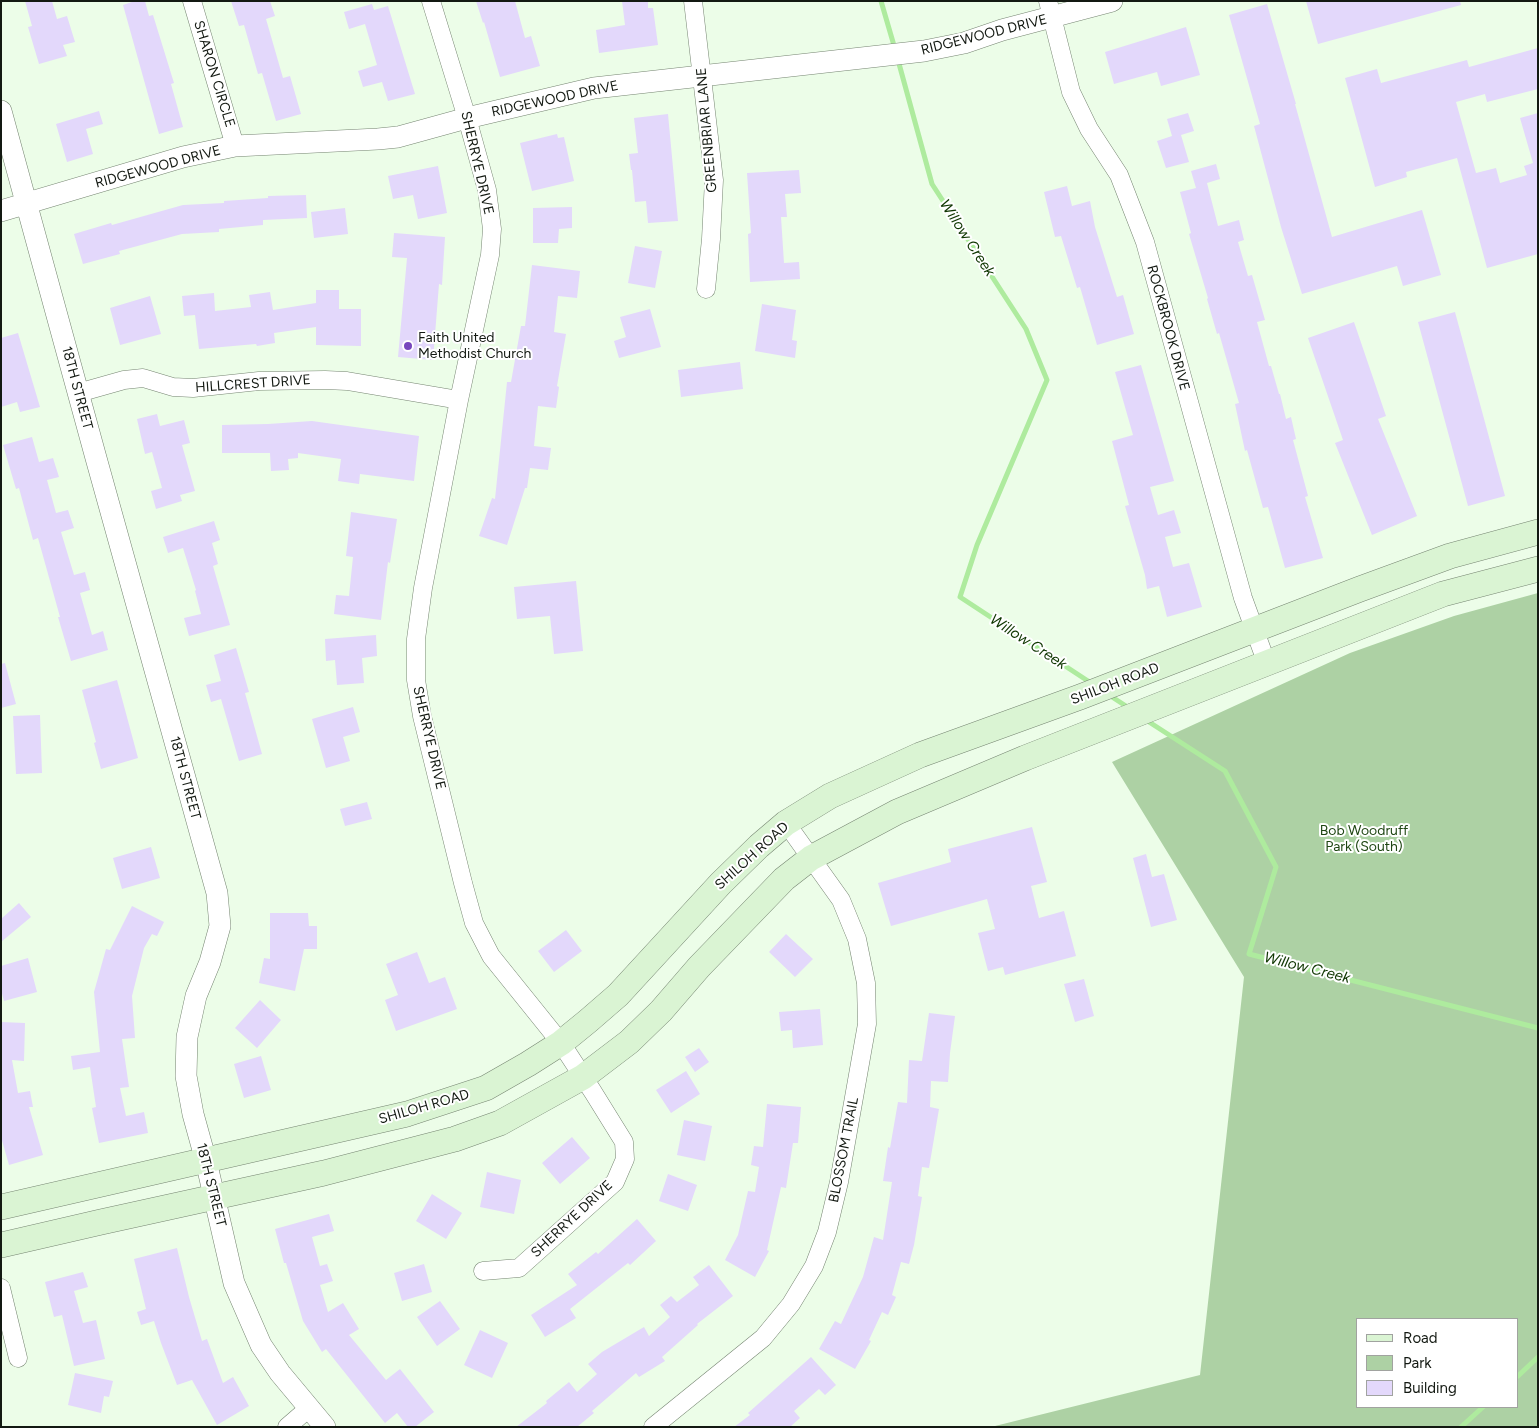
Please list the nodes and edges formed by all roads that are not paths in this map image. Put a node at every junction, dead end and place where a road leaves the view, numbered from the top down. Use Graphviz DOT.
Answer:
graph roads {
  1 [pos="192,1"];
  2 [pos="430,1"];
  3 [pos="693,1"];
  4 [pos="1112,1"];
  5 [pos="1050,9"];
  6 [pos="703,75"];
  7 [pos="1,111"];
  8 [pos="467,118"];
  9 [pos="235,146"];
  10 [pos="27,203"];
  11 [pos="1,211"];
  12 [pos="706,289"];
  13 [pos="78,393"];
  14 [pos="459,400"];
  15 [pos="1538,532"];
  16 [pos="1538,568"];
  17 [pos="1254,630"];
  18 [pos="1267,664"];
  19 [pos="786,824"];
  20 [pos="811,858"];
  21 [pos="560,1043"];
  22 [pos="584,1078"];
  23 [pos="206,1161"];
  24 [pos="214,1197"];
  25 [pos="1,1208"];
  26 [pos="1,1245"];
  27 [pos="483,1271"];
  28 [pos="1,1288"];
  29 [pos="18,1358"];
  30 [pos="309,1408"];
  31 [pos="287,1427"];
  32 [pos="325,1427"];
  33 [pos="653,1427"];
  1 -- 9 [label="street, SHARON CIRCLE"];
  2 -- 8 [label="street, SHERRYE DRIVE"];
  3 -- 6 [label="street, GREENBRIAR LANE"];
  4 -- 5 [label="street, RIDGEWOOD DRIVE"];
  5 -- 6 [label="street, RIDGEWOOD DRIVE"];
  5 -- 17 [label="street, ROCKBROOK DRIVE"];
  6 -- 8 [label="street, RIDGEWOOD DRIVE"];
  6 -- 12 [label="street, GREENBRIAR LANE"];
  7 -- 10 [label="street, 18TH STREET"];
  8 -- 9 [label="street, RIDGEWOOD DRIVE"];
  8 -- 14 [label="street, SHERRYE DRIVE"];
  9 -- 10 [label="street, RIDGEWOOD DRIVE"];
  10 -- 11 [label="street, RIDGEWOOD DRIVE"];
  10 -- 13 [label="street, 18TH STREET"];
  13 -- 14 [label="street, HILLCREST DRIVE"];
  13 -- 23 [label="street, 18TH STREET"];
  14 -- 21 [label="street, SHERRYE DRIVE"];
  15 -- 17 [label="main road, SHILOH ROAD"];
  16 -- 18 [label="main road"];
  17 -- 18 [label="street, ROCKBROOK DRIVE"];
  17 -- 19 [label="main road, SHILOH ROAD"];
  18 -- 20 [label="main road"];
  19 -- 20 [label="street, BLOSSOM TRAIL"];
  19 -- 21 [label="main road, SHILOH ROAD"];
  20 -- 22 [label="main road"];
  20 -- 33 [label="street, BLOSSOM TRAIL"];
  21 -- 22 [label="street, SHERRYE DRIVE"];
  21 -- 23 [label="main road, SHILOH ROAD"];
  22 -- 24 [label="main road"];
  22 -- 27 [label="street, SHERRYE DRIVE"];
  23 -- 24 [label="street, 18TH STREET"];
  23 -- 25 [label="main road, SHILOH ROAD"];
  24 -- 26 [label="main road"];
  24 -- 30 [label="street, 18TH STREET"];
  28 -- 29 [label="street"];
  30 -- 31 [label="street"];
  30 -- 32 [label="street, 18TH STREET"];
}
